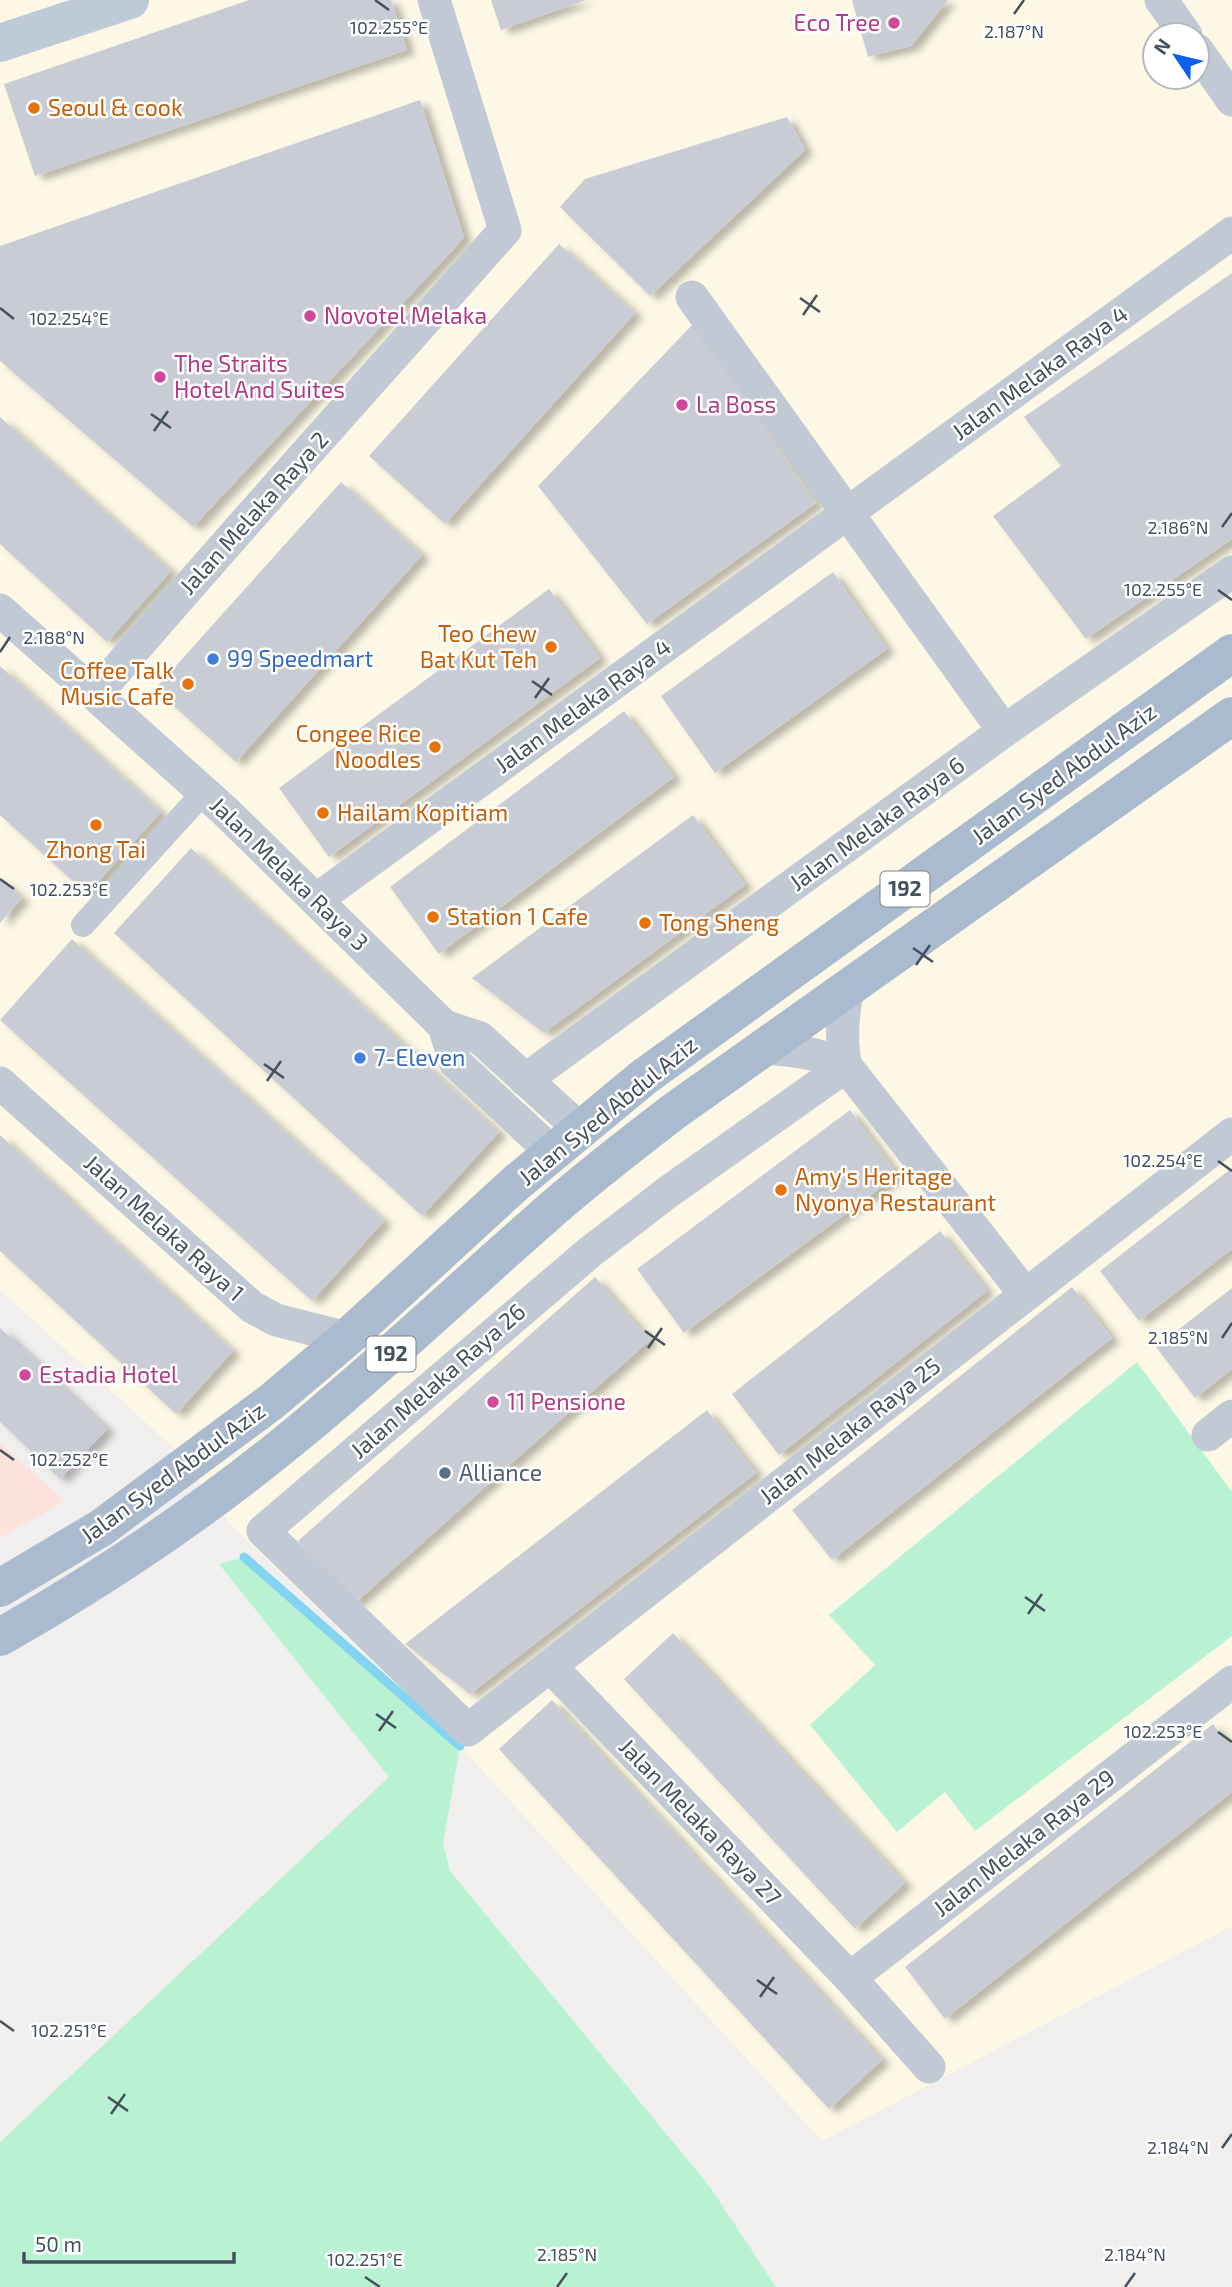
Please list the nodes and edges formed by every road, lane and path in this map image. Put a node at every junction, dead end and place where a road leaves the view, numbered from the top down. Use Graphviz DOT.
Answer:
graph roads {
  1 [pos="130,0"];
  2 [pos="434,0"];
  3 [pos="1161,0"];
  4 [pos="1176,21"];
  5 [pos="0,43"];
  6 [pos="1211,70"];
  7 [pos="1232,100"];
  8 [pos="1232,233"];
  9 [pos="692,297"];
  10 [pos="849,512"];
  11 [pos="1232,572"];
  12 [pos="0,610"];
  13 [pos="1232,653"];
  14 [pos="95,695"];
  15 [pos="1232,716"];
  16 [pos="1004,731"];
  17 [pos="204,792"];
  18 [pos="316,900"];
  19 [pos="83,925"];
  20 [pos="847,990"];
  21 [pos="444,1026"];
  22 [pos="764,1048"];
  23 [pos="846,1066"];
  24 [pos="525,1080"];
  25 [pos="0,1083"];
  26 [pos="1232,1134"];
  27 [pos="567,1141"];
  28 [pos="1025,1294"];
  29 [pos="347,1338"];
  30 [pos="0,1588"];
  31 [pos="0,1637"];
  32 [pos="550,1666"];
  33 [pos="1232,1682"];
  34 [pos="468,1730"];
  35 [pos="850,1978"];
  36 [pos="929,2067"];
  1 -- 5 [label="main road"];
  2 -- 14 [label="street, Jalan Melaka Raya 2"];
  3 -- 4 [label="street"];
  6 -- 7 [label="street"];
  8 -- 10 [label="street, Jalan Melaka Raya 4"];
  9 -- 10 [label="street"];
  10 -- 16 [label="street"];
  10 -- 18 [label="street, Jalan Melaka Raya 4"];
  11 -- 16 [label="street, Jalan Melaka Raya 6"];
  12 -- 14 [label="street, Jalan Melaka Raya 3"];
  13 -- 27 [label="main road, Jalan Syed Abdul Aziz / 192"];
  14 -- 17 [label="street, Jalan Melaka Raya 3"];
  15 -- 20 [label="main road, Jalan Syed Abdul Aziz / 192"];
  16 -- 24 [label="street, Jalan Melaka Raya 6"];
  17 -- 18 [label="street, Jalan Melaka Raya 3"];
  17 -- 19 [label="street"];
  18 -- 21 [label="street, Jalan Melaka Raya 3"];
  20 -- 22 [label="main road, Jalan Syed Abdul Aziz / 192"];
  20 -- 23 [label="street"];
  21 -- 24 [label="street, Jalan Melaka Raya 3"];
  21 -- 27 [label="street"];
  22 -- 23 [label="street"];
  22 -- 31 [label="main road, Jalan Syed Abdul Aziz / 192"];
  23 -- 28 [label="street"];
  23 -- 34 [label="street, Jalan Melaka Raya 26"];
  24 -- 27 [label="street, Jalan Melaka Raya 3"];
  25 -- 29 [label="street, Jalan Melaka Raya 1"];
  26 -- 28 [label="street, Jalan Melaka Raya 25"];
  27 -- 29 [label="main road, Jalan Syed Abdul Aziz / 192"];
  28 -- 32 [label="street, Jalan Melaka Raya 25"];
  29 -- 30 [label="main road, Jalan Syed Abdul Aziz / 192"];
  32 -- 34 [label="street, Jalan Melaka Raya 25"];
  32 -- 35 [label="street, Jalan Melaka Raya 27"];
  33 -- 35 [label="street, Jalan Melaka Raya 29"];
  35 -- 36 [label="street, Jalan Melaka Raya 27"];
}
